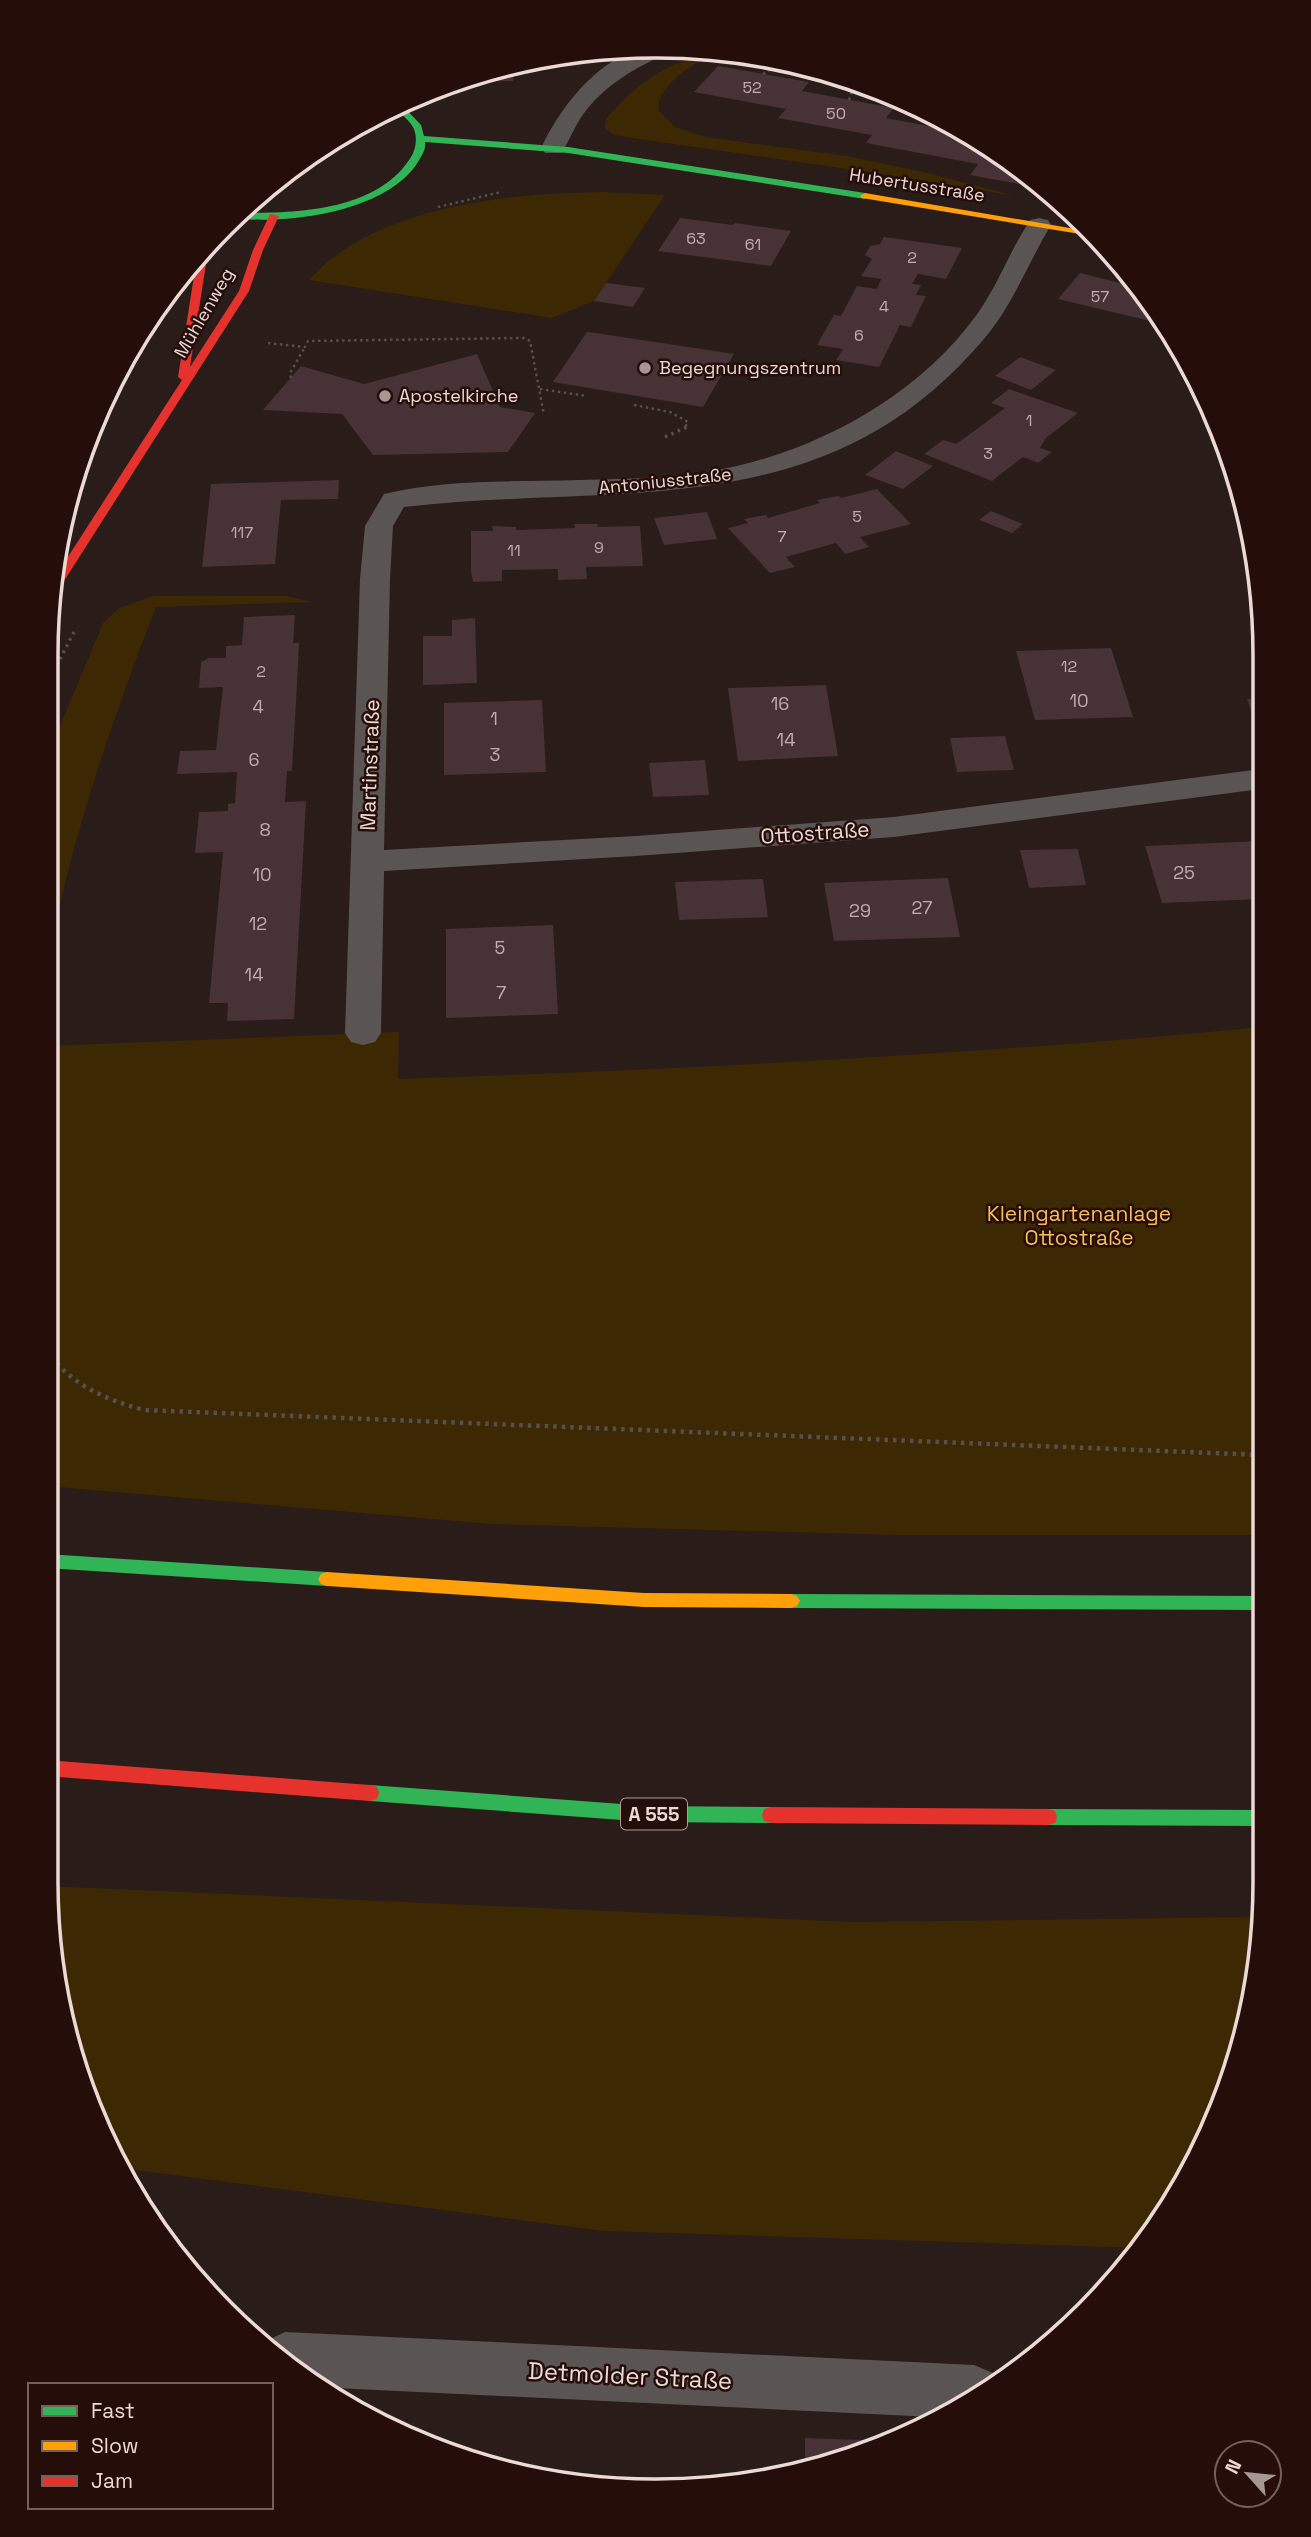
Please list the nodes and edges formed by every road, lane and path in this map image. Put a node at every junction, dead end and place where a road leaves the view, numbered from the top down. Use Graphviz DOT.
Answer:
graph roads {
  1 [pos="640,58"];
  2 [pos="769,68"];
  3 [pos="763,74"];
  4 [pos="852,91"];
  5 [pos="849,100"];
  6 [pos="406,112"];
  7 [pos="422,139"];
  8 [pos="553,148"];
  9 [pos="584,170"];
  10 [pos="737,177"];
  11 [pos="251,216"];
  12 [pos="274,216"];
  13 [pos="1039,225"];
  14 [pos="1077,232"];
  15 [pos="200,268"];
  16 [pos="264,343"];
  17 [pos="305,347"];
  18 [pos="291,378"];
  19 [pos="540,389"];
  20 [pos="181,390"];
  21 [pos="587,396"];
  22 [pos="634,405"];
  23 [pos="544,415"];
  24 [pos="643,486"];
  25 [pos="394,500"];
  26 [pos="64,572"];
  27 [pos="1253,780"];
  28 [pos="367,861"];
  29 [pos="363,1033"];
  30 [pos="58,1365"];
  31 [pos="1253,1455"];
  32 [pos="58,1562"];
  33 [pos="1253,1603"];
  34 [pos="58,1769"];
  35 [pos="1253,1818"];
  36 [pos="297,2360"];
  37 [pos="967,2392"];
  1 -- 8 [label="street"];
  2 -- 3 [label="path"];
  4 -- 5 [label="path"];
  6 -- 7 [label="main road"];
  7 -- 8 [label="main road, Hubertusstraße"];
  7 -- 12 [label="main road"];
  8 -- 10 [label="main road, Hubertusstraße"];
  9 -- 10 [label="main road, Hubertusstraße"];
  10 -- 13 [label="main road, Hubertusstraße"];
  11 -- 12 [label="main road"];
  12 -- 20 [label="main road, Mühlenweg"];
  13 -- 14 [label="main road, Hubertusstraße"];
  13 -- 24 [label="street, Antoniusstraße"];
  15 -- 20 [label="main road, Mühlenweg"];
  16 -- 17 [label="path"];
  17 -- 18 [label="path"];
  17 -- 19 [label="path"];
  19 -- 21 [label="path"];
  19 -- 23 [label="path"];
  20 -- 26 [label="main road, Mühlenweg"];
  22 -- 24 [label="path"];
  24 -- 25 [label="street, Antoniusstraße"];
  25 -- 28 [label="street, Martinstraße"];
  27 -- 28 [label="street, Ottostraße"];
  28 -- 29 [label="street, Martinstraße"];
  30 -- 31 [label="path"];
  32 -- 33 [label="main road"];
  34 -- 35 [label="main road, A 555"];
  36 -- 37 [label="street, Detmolder Straße"];
}
